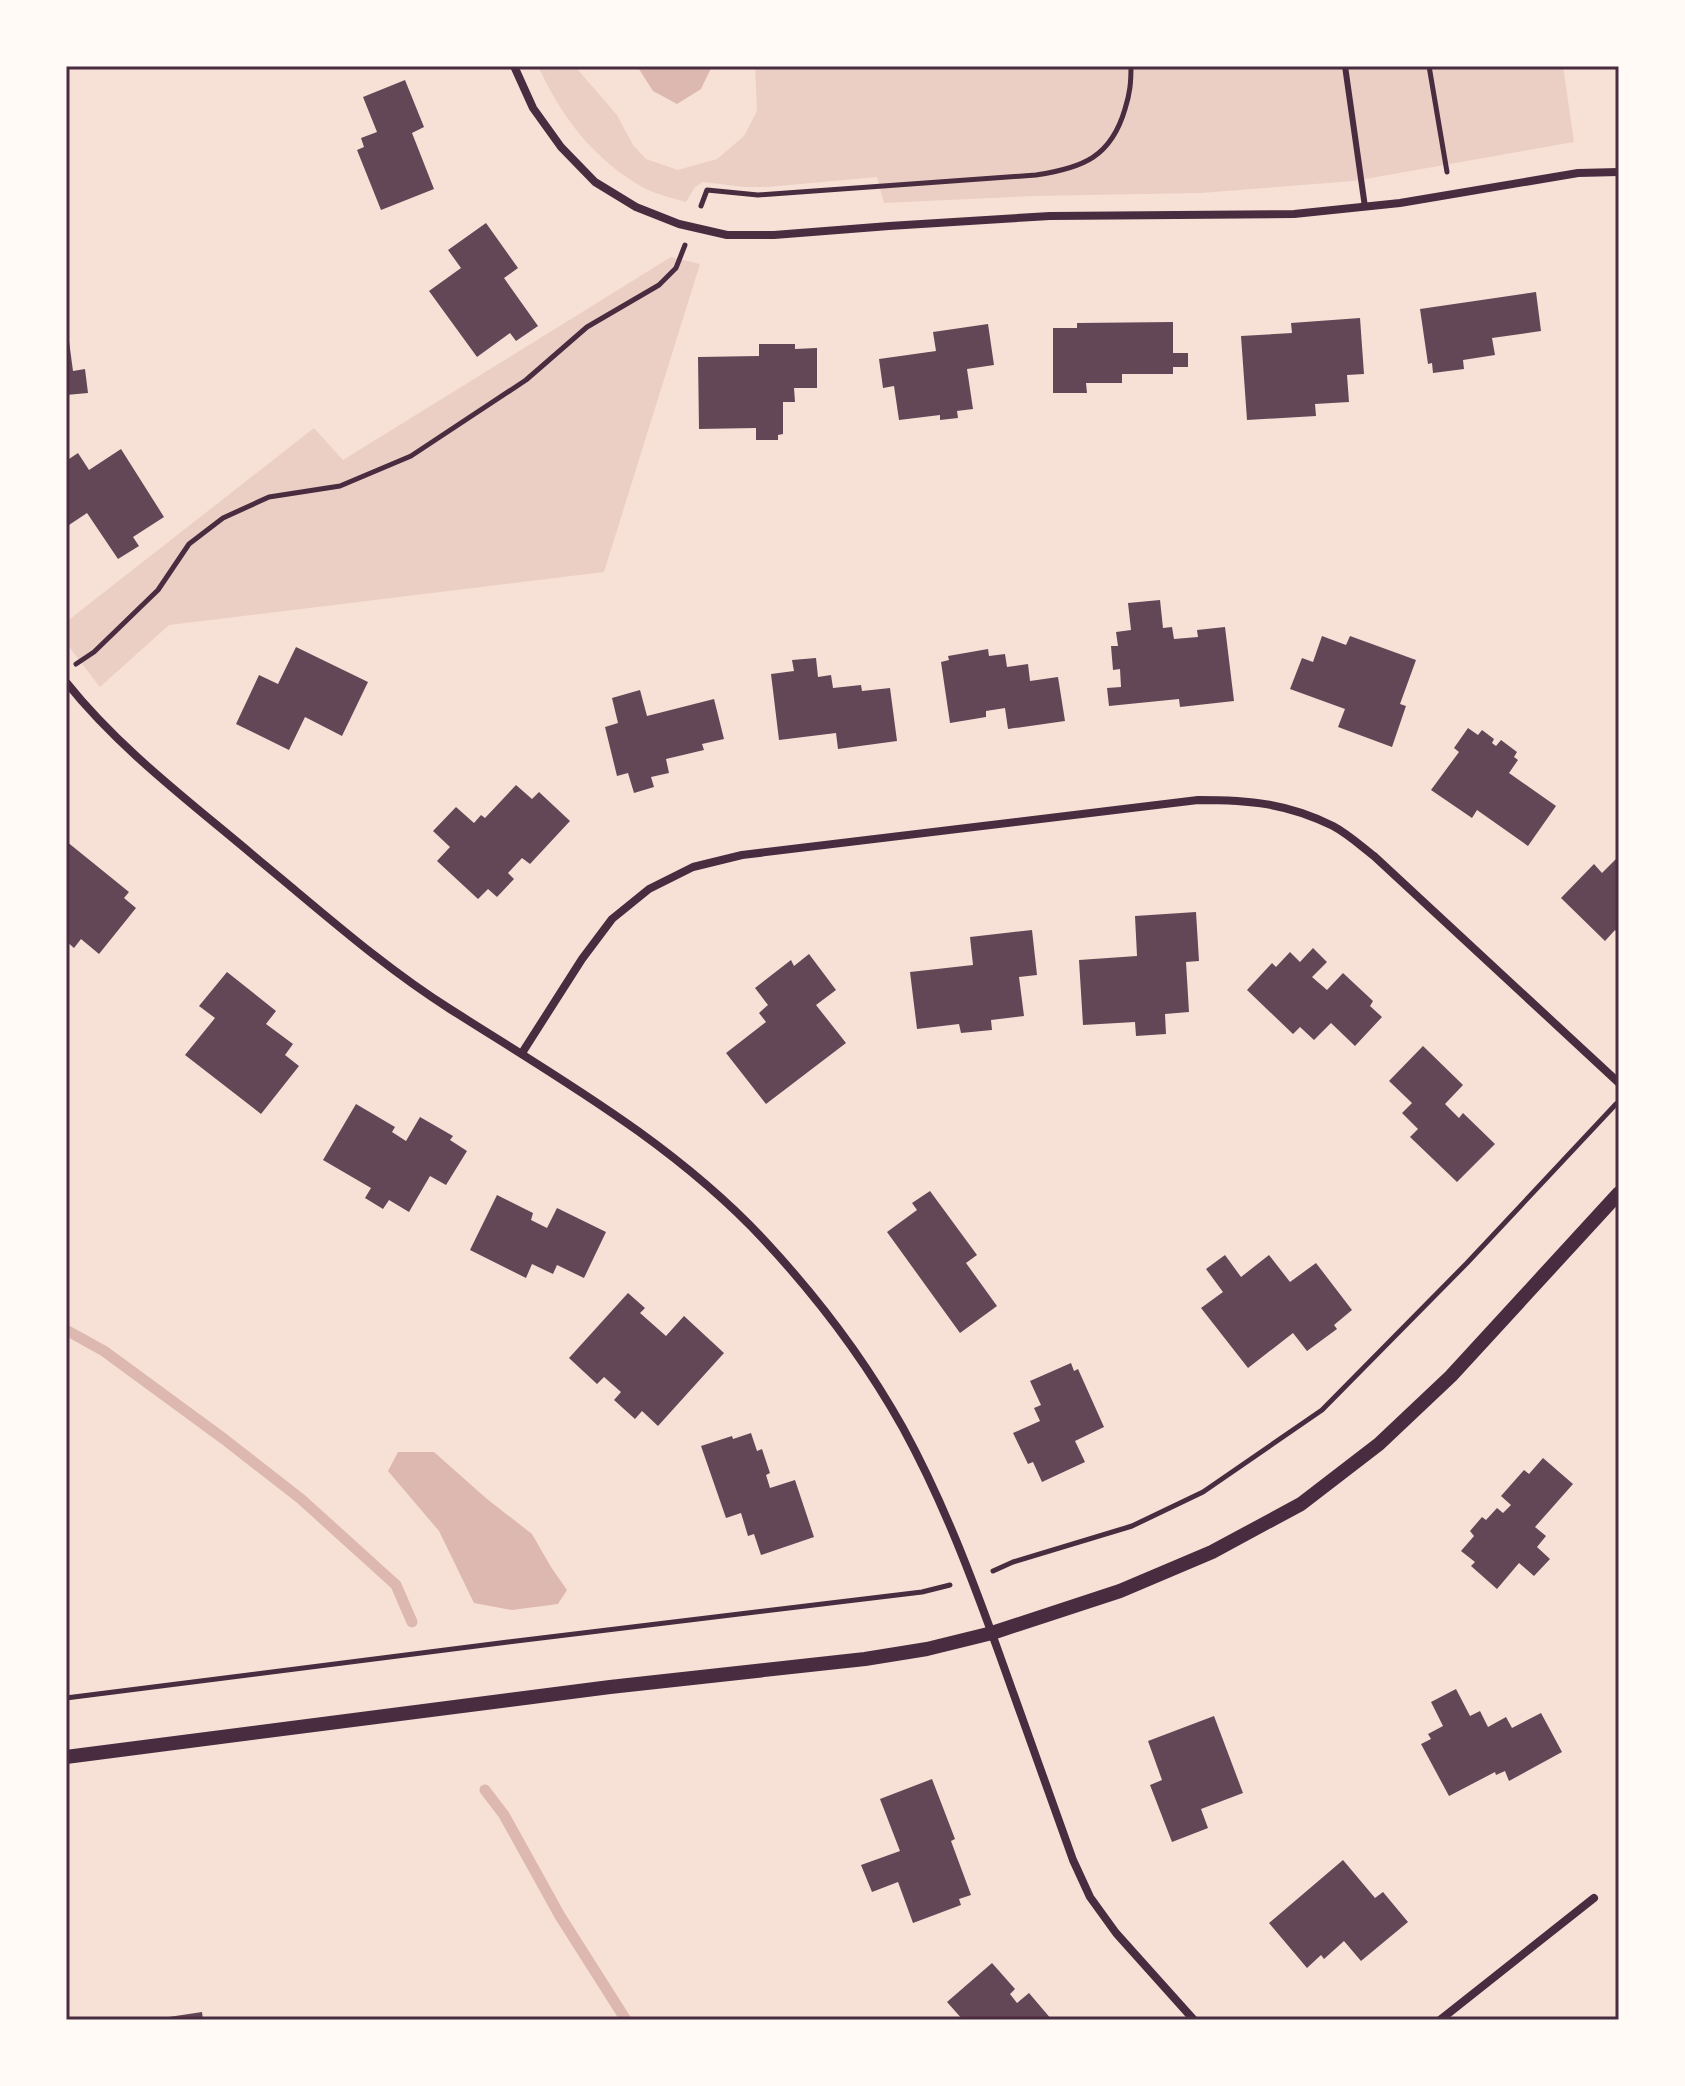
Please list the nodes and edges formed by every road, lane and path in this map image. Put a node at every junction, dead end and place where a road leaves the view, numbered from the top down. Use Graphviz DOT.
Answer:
graph roads {
  1 [pos="514,66"];
  2 [pos="1131,66"];
  3 [pos="1345,66"];
  4 [pos="1429,66"];
  5 [pos="1619,172"];
  6 [pos="1450,194"];
  7 [pos="1365,207"];
  8 [pos="692,227"];
  9 [pos="66,670"];
  10 [pos="66,682"];
  11 [pos="522,1053"];
  12 [pos="1619,1083"];
  13 [pos="1619,1101"];
  14 [pos="1619,1193"];
  15 [pos="973,1579"];
  16 [pos="992,1633"];
  17 [pos="66,1698"];
  18 [pos="66,1757"];
  19 [pos="1594,1898"];
  20 [pos="1194,2020"];
  21 [pos="1440,2020"];
  1 -- 8 [label="street"];
  2 -- 8 [label="path"];
  3 -- 7 [label="lane"];
  4 -- 6 [label="path"];
  5 -- 6 [label="street"];
  6 -- 7 [label="street"];
  7 -- 8 [label="street"];
  8 -- 9 [label="path"];
  10 -- 11 [label="street"];
  11 -- 12 [label="street"];
  11 -- 15 [label="street"];
  13 -- 15 [label="path"];
  14 -- 16 [label="street"];
  15 -- 16 [label="street"];
  15 -- 17 [label="path"];
  16 -- 18 [label="street"];
  16 -- 20 [label="street"];
  19 -- 21 [label="street"];
}
